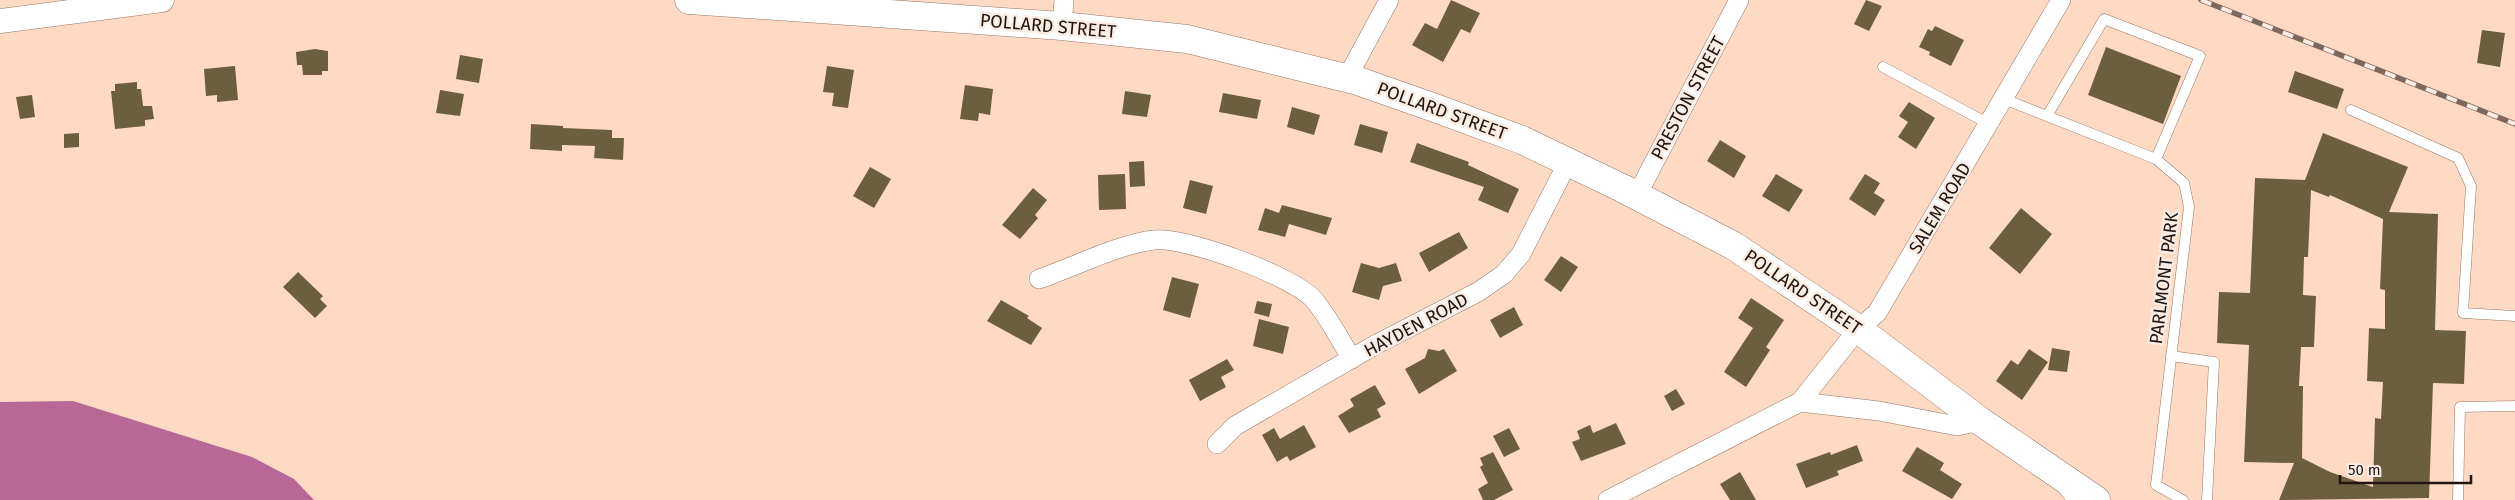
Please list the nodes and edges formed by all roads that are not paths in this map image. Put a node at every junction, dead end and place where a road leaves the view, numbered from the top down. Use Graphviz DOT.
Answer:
graph roads {
  1 [pos="162,0"];
  2 [pos="689,0"];
  3 [pos="1389,0"];
  4 [pos="1739,0"];
  5 [pos="2061,0"];
  6 [pos="825,4"];
  7 [pos="1063,13"];
  8 [pos="0,21"];
  9 [pos="1883,67"];
  10 [pos="1347,78"];
  11 [pos="2004,99"];
  12 [pos="2351,110"];
  13 [pos="2047,116"];
  14 [pos="1989,124"];
  15 [pos="2156,159"];
  16 [pos="1568,162"];
  17 [pos="1637,195"];
  18 [pos="1039,279"];
  19 [pos="2515,316"];
  20 [pos="1858,329"];
  21 [pos="2171,356"];
  22 [pos="1352,359"];
  23 [pos="1800,402"];
  24 [pos="2515,406"];
  25 [pos="1980,421"];
  26 [pos="1217,444"];
  27 [pos="2077,492"];
  28 [pos="1608,500"];
  29 [pos="2096,500"];
  30 [pos="2183,500"];
  31 [pos="2207,500"];
  32 [pos="2458,500"];
  1 -- 8 [label="street"];
  2 -- 6 [label="main road, POLLARD STREET"];
  3 -- 10 [label="street"];
  4 -- 17 [label="street, PRESTON STREET"];
  5 -- 11 [label="street, SALEM ROAD"];
  6 -- 7 [label="main road, POLLARD STREET"];
  7 -- 10 [label="main road, POLLARD STREET"];
  9 -- 14 [label="lane"];
  10 -- 16 [label="main road, POLLARD STREET"];
  11 -- 13 [label="lane, PARLMONT PARK"];
  11 -- 14 [label="street, SALEM ROAD"];
  12 -- 19 [label="lane"];
  13 -- 15 [label="lane, PARLMONT PARK"];
  13 -- 15 [label="lane"];
  14 -- 20 [label="street, SALEM ROAD"];
  15 -- 21 [label="lane, PARLMONT PARK"];
  16 -- 17 [label="main road, POLLARD STREET"];
  16 -- 22 [label="street, HAYDEN ROAD"];
  17 -- 20 [label="main road, POLLARD STREET"];
  18 -- 22 [label="street"];
  20 -- 23 [label="street, SALEM ROAD"];
  20 -- 25 [label="main road, POLLARD STREET"];
  21 -- 30 [label="lane, PARLMONT PARK"];
  21 -- 31 [label="lane"];
  22 -- 26 [label="street, HAYDEN ROAD"];
  23 -- 25 [label="street"];
  23 -- 28 [label="street, SALEM ROAD"];
  24 -- 32 [label="lane"];
  25 -- 27 [label="main road, POLLARD STREET"];
  27 -- 29 [label="main road, POLLARD STREET"];
}
